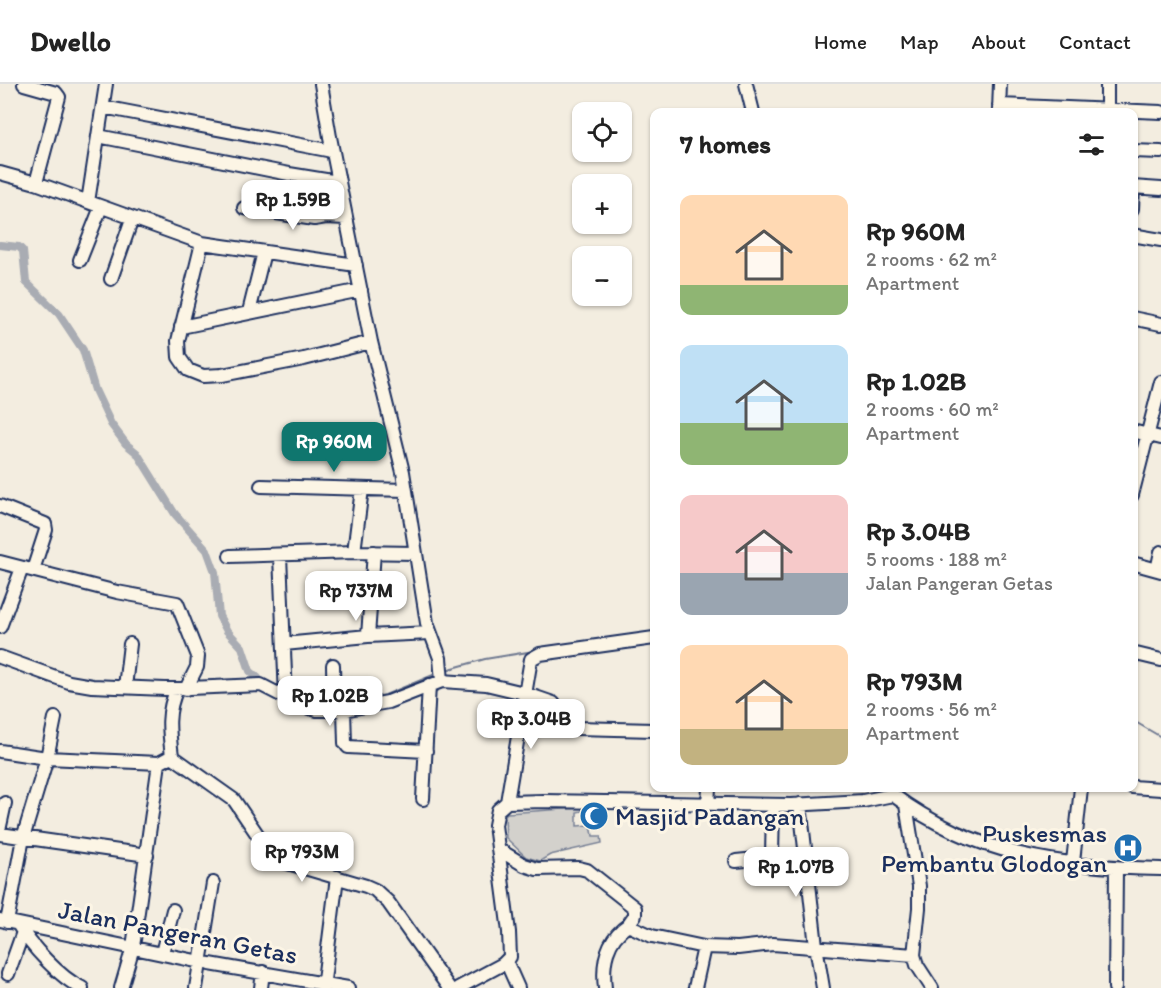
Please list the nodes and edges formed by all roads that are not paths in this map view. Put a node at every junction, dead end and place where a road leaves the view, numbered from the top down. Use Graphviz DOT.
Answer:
graph roads {
  1 [pos="24,84"];
  2 [pos="106,84"];
  3 [pos="321,84"];
  4 [pos="746,84"];
  5 [pos="1000,84"];
  6 [pos="1107,84"];
  7 [pos="103,107"];
  8 [pos="752,108"];
  9 [pos="999,108"];
  10 [pos="1107,108"];
  11 [pos="1138,112"];
  12 [pos="1161,112"];
  13 [pos="98,136"];
  14 [pos="332,151"];
  15 [pos="1138,151"];
  16 [pos="1161,153"];
  17 [pos="0,173"];
  18 [pos="338,182"];
  19 [pos="36,183"];
  20 [pos="1138,187"];
  21 [pos="1161,189"];
  22 [pos="88,202"];
  23 [pos="101,207"];
  24 [pos="244,208"];
  25 [pos="346,218"];
  26 [pos="132,219"];
  27 [pos="1138,236"];
  28 [pos="1161,240"];
  29 [pos="202,243"];
  30 [pos="264,252"];
  31 [pos="80,260"];
  32 [pos="356,265"];
  33 [pos="111,279"];
  34 [pos="362,290"];
  35 [pos="249,312"];
  36 [pos="1138,319"];
  37 [pos="1161,324"];
  38 [pos="181,327"];
  39 [pos="371,342"];
  40 [pos="1161,382"];
  41 [pos="1138,432"];
  42 [pos="1148,435"];
  43 [pos="1161,438"];
  44 [pos="1138,472"];
  45 [pos="261,486"];
  46 [pos="362,489"];
  47 [pos="405,490"];
  48 [pos="0,506"];
  49 [pos="354,552"];
  50 [pos="374,552"];
  51 [pos="1161,552"];
  52 [pos="415,554"];
  53 [pos="230,556"];
  54 [pos="280,556"];
  55 [pos="0,562"];
  56 [pos="1138,565"];
  57 [pos="28,569"];
  58 [pos="1159,571"];
  59 [pos="0,627"];
  60 [pos="430,633"];
  61 [pos="368,636"];
  62 [pos="650,639"];
  63 [pos="130,644"];
  64 [pos="284,644"];
  65 [pos="1138,654"];
  66 [pos="0,657"];
  67 [pos="1161,660"];
  68 [pos="333,665"];
  69 [pos="442,681"];
  70 [pos="429,685"];
  71 [pos="125,687"];
  72 [pos="176,689"];
  73 [pos="286,692"];
  74 [pos="524,693"];
  75 [pos="336,707"];
  76 [pos="55,718"];
  77 [pos="650,730"];
  78 [pos="0,751"];
  79 [pos="426,751"];
  80 [pos="47,758"];
  81 [pos="166,760"];
  82 [pos="1138,787"];
  83 [pos="1161,789"];
  84 [pos="709,792"];
  85 [pos="889,792"];
  86 [pos="893,792"];
  87 [pos="1081,792"];
  88 [pos="423,799"];
  89 [pos="5,802"];
  90 [pos="507,802"];
  91 [pos="708,804"];
  92 [pos="800,804"];
  93 [pos="773,805"];
  94 [pos="906,805"];
  95 [pos="0,826"];
  96 [pos="0,834"];
  97 [pos="23,838"];
  98 [pos="498,849"];
  99 [pos="147,855"];
  100 [pos="736,861"];
  101 [pos="1073,862"];
  102 [pos="1116,868"];
  103 [pos="1161,869"];
  104 [pos="337,877"];
  105 [pos="213,883"];
  106 [pos="173,910"];
  107 [pos="12,924"];
  108 [pos="628,925"];
  109 [pos="816,946"];
  110 [pos="133,947"];
  111 [pos="704,947"];
  112 [pos="162,953"];
  113 [pos="915,956"];
  114 [pos="506,961"];
  115 [pos="199,962"];
  116 [pos="263,972"];
  117 [pos="8,974"];
  118 [pos="323,985"];
  119 [pos="77,987"];
  120 [pos="121,988"];
  121 [pos="196,988"];
  122 [pos="261,988"];
  123 [pos="348,988"];
  124 [pos="449,988"];
  125 [pos="458,988"];
  126 [pos="518,988"];
  127 [pos="605,988"];
  128 [pos="695,988"];
  129 [pos="823,988"];
  130 [pos="932,988"];
  131 [pos="1115,988"];
  1 -- 19 [label="street"];
  2 -- 7 [label="street"];
  3 -- 14 [label="street"];
  4 -- 8 [label="street"];
  5 -- 9 [label="street"];
  6 -- 10 [label="street"];
  7 -- 13 [label="street"];
  7 -- 14 [label="street"];
  11 -- 12 [label="street"];
  13 -- 18 [label="street"];
  13 -- 22 [label="street"];
  14 -- 18 [label="street"];
  15 -- 16 [label="street"];
  17 -- 19 [label="street"];
  18 -- 25 [label="street"];
  19 -- 22 [label="street"];
  20 -- 21 [label="street"];
  22 -- 23 [label="street"];
  23 -- 26 [label="street"];
  23 -- 31 [label="street"];
  24 -- 25 [label="street"];
  25 -- 32 [label="street"];
  26 -- 29 [label="street"];
  26 -- 33 [label="street"];
  27 -- 28 [label="street"];
  29 -- 30 [label="street"];
  29 -- 38 [label="street"];
  30 -- 32 [label="street"];
  30 -- 35 [label="street"];
  32 -- 34 [label="street"];
  34 -- 35 [label="street"];
  34 -- 39 [label="street"];
  35 -- 38 [label="street"];
  36 -- 37 [label="street"];
  38 -- 39 [label="street"];
  39 -- 47 [label="street"];
  40 -- 42 [label="street"];
  41 -- 42 [label="street"];
  42 -- 43 [label="street"];
  42 -- 44 [label="street"];
  45 -- 46 [label="street"];
  46 -- 47 [label="street"];
  46 -- 49 [label="street"];
  47 -- 52 [label="street"];
  48 -- 57 [label="street"];
  49 -- 50 [label="street"];
  49 -- 54 [label="street"];
  50 -- 52 [label="street"];
  50 -- 61 [label="street"];
  51 -- 58 [label="street"];
  52 -- 60 [label="street"];
  53 -- 54 [label="street"];
  54 -- 64 [label="street"];
  55 -- 57 [label="street"];
  56 -- 58 [label="street"];
  57 -- 59 [label="street"];
  57 -- 72 [label="street"];
  60 -- 61 [label="street"];
  60 -- 69 [label="street"];
  61 -- 64 [label="street"];
  62 -- 74 [label="street"];
  63 -- 71 [label="street"];
  64 -- 73 [label="street"];
  65 -- 67 [label="street"];
  66 -- 71 [label="street"];
  68 -- 75 [label="street"];
  69 -- 70 [label="street"];
  69 -- 74 [label="street"];
  70 -- 75 [label="street"];
  70 -- 79 [label="street"];
  71 -- 72 [label="street"];
  72 -- 73 [label="street"];
  72 -- 81 [label="street"];
  73 -- 75 [label="street"];
  74 -- 77 [label="street"];
  74 -- 90 [label="street"];
  75 -- 79 [label="street"];
  76 -- 80 [label="street"];
  78 -- 80 [label="street"];
  79 -- 88 [label="street"];
  80 -- 81 [label="street"];
  80 -- 97 [label="street"];
  81 -- 99 [label="street"];
  81 -- 104 [label="street"];
  82 -- 83 [label="street"];
  84 -- 91 [label="street"];
  85 -- 92 [label="street"];
  86 -- 94 [label="street"];
  87 -- 101 [label="street"];
  89 -- 95 [label="street"];
  90 -- 91 [label="street"];
  90 -- 98 [label="street"];
  91 -- 93 [label="street"];
  92 -- 93 [label="street"];
  92 -- 109 [label="street"];
  93 -- 100 [label="street"];
  94 -- 101 [label="street"];
  94 -- 113 [label="street"];
  96 -- 97 [label="street"];
  97 -- 99 [label="street"];
  97 -- 107 [label="street"];
  98 -- 108 [label="street"];
  98 -- 114 [label="street"];
  99 -- 110 [label="street"];
  101 -- 102 [label="street"];
  102 -- 103 [label="street"];
  102 -- 131 [label="street"];
  104 -- 118 [label="street"];
  104 -- 124 [label="street"];
  105 -- 115 [label="street"];
  106 -- 112 [label="street"];
  107 -- 110 [label="street, Jalan Pangeran Getas"];
  107 -- 117 [label="street"];
  107 -- 119 [label="street"];
  108 -- 111 [label="street"];
  108 -- 127 [label="street"];
  109 -- 111 [label="street"];
  109 -- 113 [label="street"];
  109 -- 129 [label="street"];
  110 -- 112 [label="street, Jalan Pangeran Getas"];
  110 -- 120 [label="street"];
  111 -- 128 [label="street"];
  112 -- 115 [label="street, Jalan Pangeran Getas"];
  113 -- 130 [label="street"];
  114 -- 125 [label="street"];
  114 -- 126 [label="street"];
  115 -- 116 [label="street, Jalan Pangeran Getas"];
  115 -- 121 [label="street"];
  116 -- 118 [label="street, Jalan Pangeran Getas"];
  116 -- 122 [label="street"];
  118 -- 123 [label="street, Jalan Pangeran Getas"];
}
